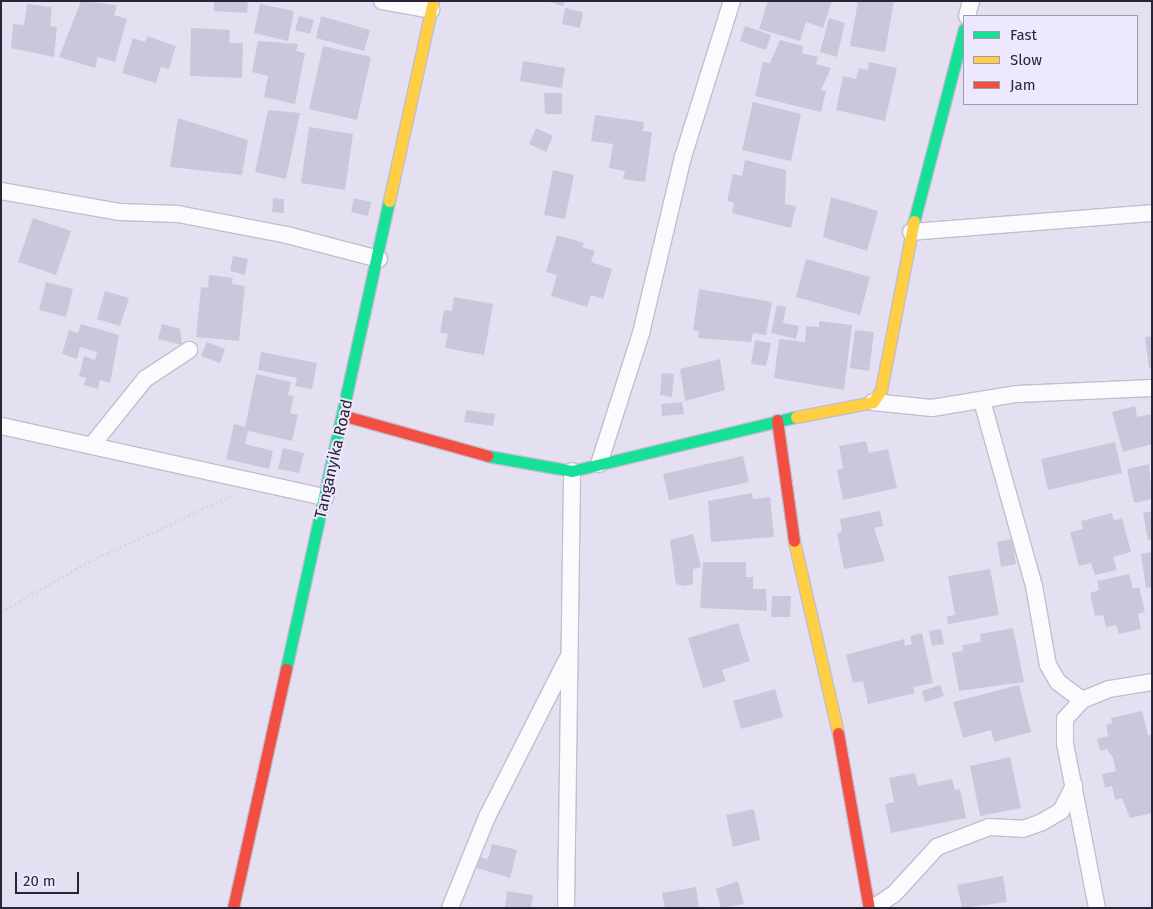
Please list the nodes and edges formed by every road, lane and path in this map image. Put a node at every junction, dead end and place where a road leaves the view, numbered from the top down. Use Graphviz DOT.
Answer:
graph roads {
  1 [pos="382,1"];
  2 [pos="732,1"];
  3 [pos="971,1"];
  4 [pos="432,6"];
  5 [pos="967,15"];
  6 [pos="963,33"];
  7 [pos="1,191"];
  8 [pos="1152,212"];
  9 [pos="911,232"];
  10 [pos="379,259"];
  11 [pos="189,350"];
  12 [pos="1152,388"];
  13 [pos="982,401"];
  14 [pos="873,402"];
  15 [pos="345,416"];
  16 [pos="777,420"];
  17 [pos="1,426"];
  18 [pos="92,445"];
  19 [pos="599,464"];
  20 [pos="572,471"];
  21 [pos="255,482"];
  22 [pos="325,497"];
  23 [pos="1,612"];
  24 [pos="569,654"];
  25 [pos="1152,682"];
  26 [pos="1082,700"];
  27 [pos="1074,785"];
  28 [pos="233,908"];
  29 [pos="450,908"];
  30 [pos="566,908"];
  31 [pos="871,908"];
  32 [pos="1097,908"];
  1 -- 4 [label="street"];
  2 -- 19 [label="street"];
  3 -- 5 [label="street"];
  4 -- 10 [label="street, Tanganyika Road"];
  6 -- 9 [label="street"];
  7 -- 10 [label="street"];
  8 -- 9 [label="street"];
  9 -- 14 [label="street"];
  10 -- 15 [label="street, Tanganyika Road"];
  11 -- 18 [label="street"];
  12 -- 13 [label="street"];
  13 -- 14 [label="street"];
  13 -- 26 [label="street"];
  14 -- 16 [label="street"];
  15 -- 20 [label="street"];
  15 -- 22 [label="street, Tanganyika Road"];
  16 -- 19 [label="street"];
  16 -- 31 [label="street"];
  17 -- 18 [label="street"];
  18 -- 21 [label="street"];
  19 -- 20 [label="street"];
  20 -- 24 [label="street"];
  21 -- 22 [label="street"];
  21 -- 23 [label="path"];
  22 -- 28 [label="street, Tanganyika Road"];
  24 -- 29 [label="street"];
  24 -- 30 [label="street"];
  25 -- 26 [label="street"];
  26 -- 27 [label="street"];
  27 -- 31 [label="street"];
  27 -- 32 [label="street"];
}
